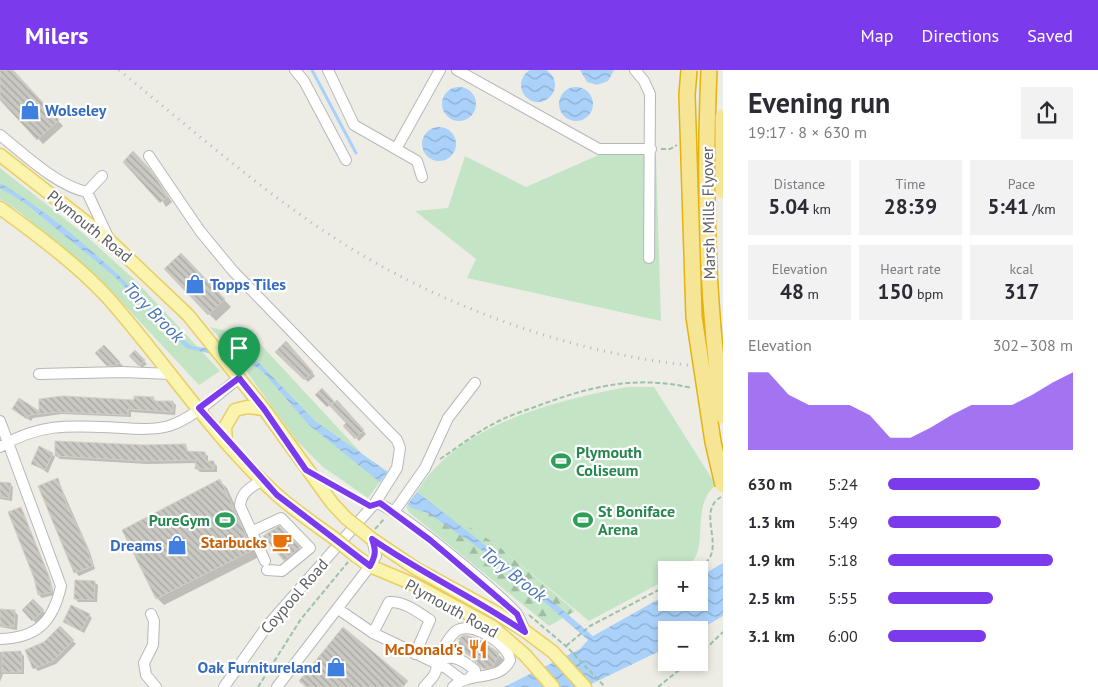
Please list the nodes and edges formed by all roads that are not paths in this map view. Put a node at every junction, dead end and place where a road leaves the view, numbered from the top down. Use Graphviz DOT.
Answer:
graph roads {
  1 [pos="295,70"];
  2 [pos="328,70"];
  3 [pos="440,70"];
  4 [pos="457,70"];
  5 [pos="635,70"];
  6 [pos="688,70"];
  7 [pos="709,70"];
  8 [pos="723,117"];
  9 [pos="0,135"];
  10 [pos="396,149"];
  11 [pos="651,149"];
  12 [pos="0,155"];
  13 [pos="149,156"];
  14 [pos="346,160"];
  15 [pos="102,176"];
  16 [pos="422,177"];
  17 [pos="723,191"];
  18 [pos="87,192"];
  19 [pos="0,208"];
  20 [pos="109,240"];
  21 [pos="649,258"];
  22 [pos="39,374"];
  23 [pos="171,374"];
  24 [pos="239,378"];
  25 [pos="475,383"];
  26 [pos="199,408"];
  27 [pos="264,409"];
  28 [pos="723,416"];
  29 [pos="0,421"];
  30 [pos="226,442"];
  31 [pos="4,444"];
  32 [pos="262,480"];
  33 [pos="723,485"];
  34 [pos="373,505"];
  35 [pos="394,512"];
  36 [pos="253,531"];
  37 [pos="372,536"];
  38 [pos="370,566"];
  39 [pos="338,609"];
  40 [pos="151,614"];
  41 [pos="525,632"];
  42 [pos="373,634"];
  43 [pos="0,639"];
  44 [pos="414,654"];
  45 [pos="433,662"];
  46 [pos="466,678"];
  47 [pos="156,687"];
  48 [pos="224,687"];
  49 [pos="277,687"];
  50 [pos="424,687"];
  51 [pos="453,687"];
  52 [pos="554,687"];
  53 [pos="585,687"];
  1 -- 14 [label="street"];
  2 -- 10 [label="street"];
  3 -- 10 [label="street"];
  4 -- 11 [label="street"];
  5 -- 11 [label="street"];
  6 -- 33 [label="highway, bridge"];
  7 -- 28 [label="highway, Marsh Mills Flyover, bridge"];
  8 -- 17 [label="highway, Marsh Mills Flyover, bridge"];
  9 -- 18 [label="street"];
  10 -- 16 [label="street"];
  11 -- 21 [label="street"];
  12 -- 20 [label="main road, Plymouth Road"];
  13 -- 34 [label="street, Coypool Road"];
  15 -- 18 [label="street"];
  18 -- 20 [label="street"];
  19 -- 23 [label="main road, Plymouth Road"];
  20 -- 24 [label="main road, Plymouth Road"];
  22 -- 23 [label="street"];
  23 -- 26 [label="main road, Plymouth Road"];
  24 -- 26 [label="street"];
  24 -- 27 [label="main road, Plymouth Road"];
  25 -- 35 [label="street"];
  26 -- 30 [label="main road, Plymouth Road"];
  26 -- 31 [label="street"];
  27 -- 30 [label="main road"];
  27 -- 37 [label="main road, Plymouth Road, bridge"];
  29 -- 31 [label="street"];
  30 -- 32 [label="main road, Plymouth Road"];
  31 -- 43 [label="street"];
  32 -- 36 [label="street"];
  32 -- 38 [label="main road, Plymouth Road, bridge"];
  34 -- 35 [label="street"];
  34 -- 48 [label="street, Coypool Road"];
  35 -- 41 [label="street"];
  36 -- 36 [label="street"];
  37 -- 38 [label="street"];
  37 -- 41 [label="main road, Plymouth Road"];
  38 -- 39 [label="street"];
  38 -- 52 [label="main road, Plymouth Road"];
  39 -- 42 [label="street"];
  39 -- 49 [label="street"];
  40 -- 47 [label="street"];
  41 -- 53 [label="main road, Plymouth Road"];
  42 -- 44 [label="street"];
  42 -- 44 [label="street"];
  44 -- 45 [label="street"];
  45 -- 46 [label="street"];
  45 -- 46 [label="street"];
  45 -- 46 [label="street"];
  45 -- 50 [label="street"];
  46 -- 51 [label="street"];
}
